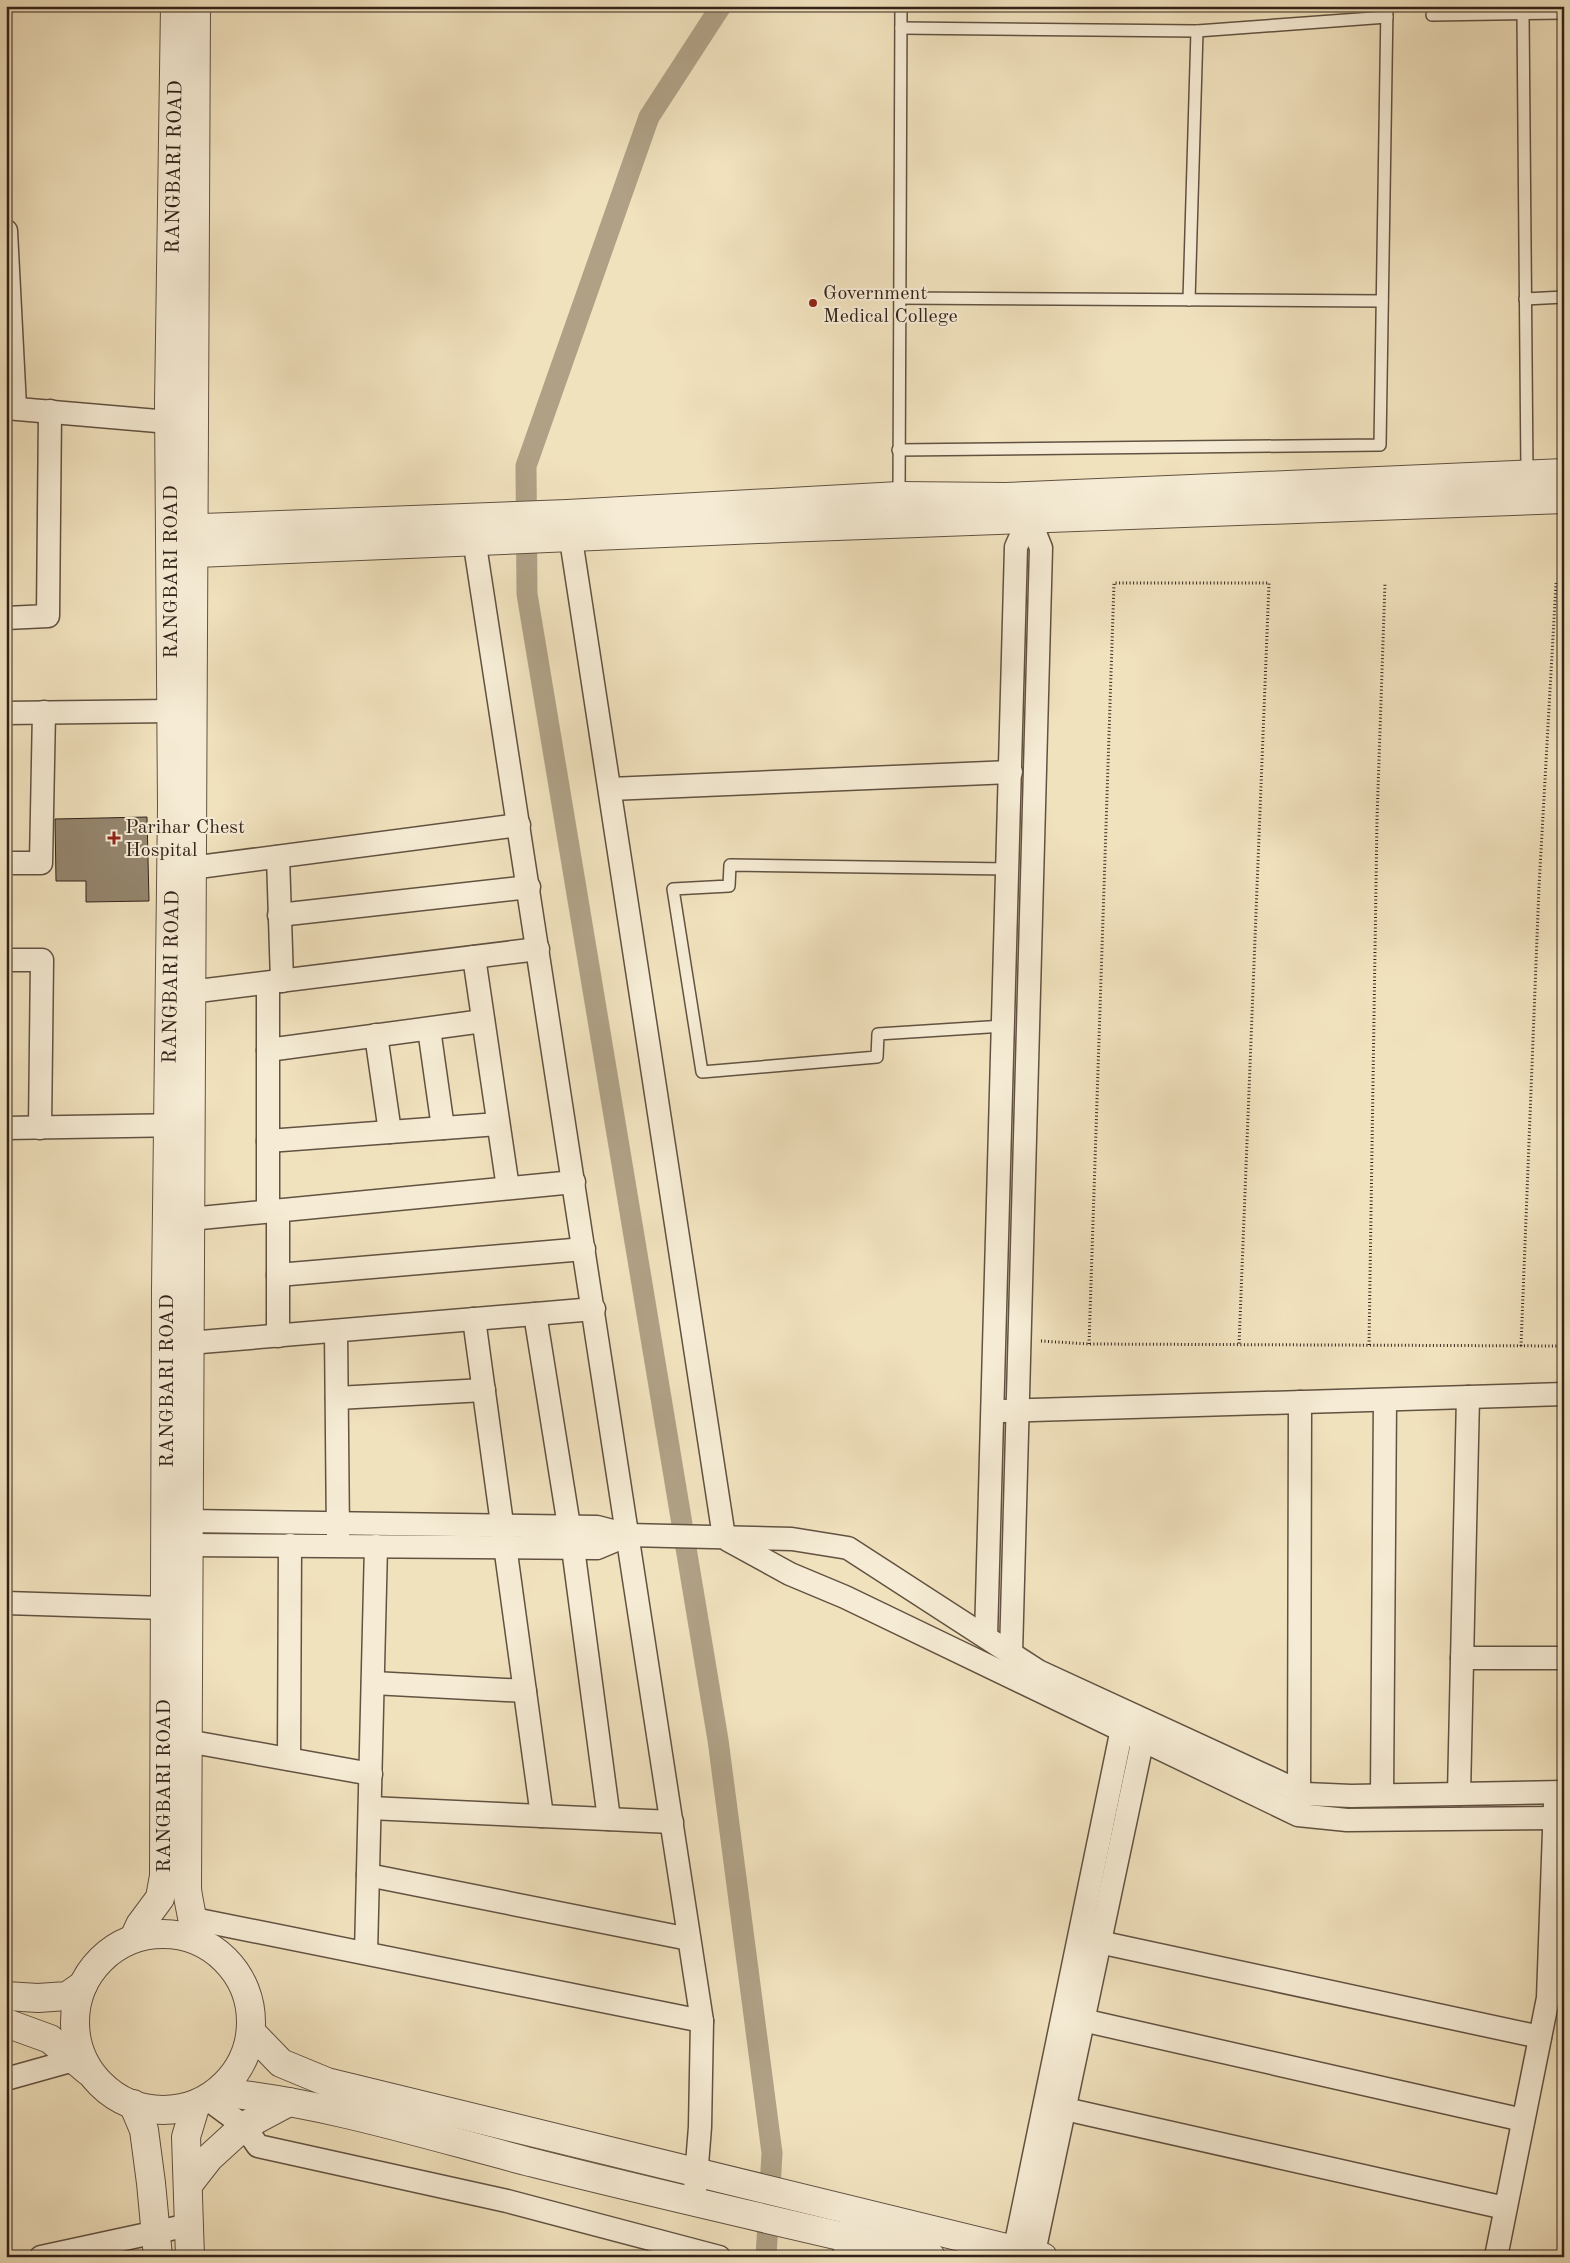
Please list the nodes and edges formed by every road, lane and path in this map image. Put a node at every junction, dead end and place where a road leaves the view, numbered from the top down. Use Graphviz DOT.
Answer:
graph roads {
  1 [pos="175,6"];
  2 [pos="196,6"];
  3 [pos="901,6"];
  4 [pos="1387,12"];
  5 [pos="1564,13"];
  6 [pos="1523,14"];
  7 [pos="1432,15"];
  8 [pos="901,28"];
  9 [pos="1197,31"];
  10 [pos="6,231"];
  11 [pos="1564,297"];
  12 [pos="899,298"];
  13 [pos="1525,299"];
  14 [pos="1189,300"];
  15 [pos="1382,301"];
  16 [pos="10,407"];
  17 [pos="50,410"];
  18 [pos="181,421"];
  19 [pos="898,450"];
  20 [pos="1564,473"];
  21 [pos="1527,474"];
  22 [pos="1564,498"];
  23 [pos="898,510"];
  24 [pos="1029,518"];
  25 [pos="560,526"];
  26 [pos="479,529"];
  27 [pos="181,541"];
  28 [pos="1386,583"];
  29 [pos="1556,583"];
  30 [pos="6,618"];
  31 [pos="171,711"];
  32 [pos="44,712"];
  33 [pos="6,713"];
  34 [pos="1011,772"];
  35 [pos="610,789"];
  36 [pos="519,825"];
  37 [pos="278,857"];
  38 [pos="6,863"];
  39 [pos="191,868"];
  40 [pos="1008,869"];
  41 [pos="528,887"];
  42 [pos="280,915"];
  43 [pos="538,949"];
  44 [pos="474,957"];
  45 [pos="6,960"];
  46 [pos="275,982"];
  47 [pos="1005,985"];
  48 [pos="1030,987"];
  49 [pos="190,992"];
  50 [pos="483,1021"];
  51 [pos="1004,1026"];
  52 [pos="429,1029"];
  53 [pos="376,1035"];
  54 [pos="268,1050"];
  55 [pos="498,1124"];
  56 [pos="179,1125"];
  57 [pos="6,1128"];
  58 [pos="40,1128"];
  59 [pos="443,1128"];
  60 [pos="390,1132"];
  61 [pos="268,1141"];
  62 [pos="574,1182"];
  63 [pos="508,1188"];
  64 [pos="273,1211"];
  65 [pos="190,1219"];
  66 [pos="584,1249"];
  67 [pos="278,1275"];
  68 [pos="594,1309"];
  69 [pos="535,1314"];
  70 [pos="474,1319"];
  71 [pos="336,1331"];
  72 [pos="278,1336"];
  73 [pos="1020,1340"];
  74 [pos="189,1343"];
  75 [pos="1088,1344"];
  76 [pos="1239,1345"];
  77 [pos="1369,1345"];
  78 [pos="1522,1346"];
  79 [pos="1564,1346"];
  80 [pos="484,1390"];
  81 [pos="1564,1394"];
  82 [pos="1468,1397"];
  83 [pos="337,1398"];
  84 [pos="1384,1400"];
  85 [pos="1300,1402"];
  86 [pos="1018,1411"];
  87 [pos="992,1412"];
  88 [pos="338,1523"];
  89 [pos="504,1526"];
  90 [pos="188,1533"];
  91 [pos="638,1535"];
  92 [pos="571,1537"];
  93 [pos="716,1537"];
  94 [pos="290,1545"];
  95 [pos="339,1546"];
  96 [pos="376,1546"];
  97 [pos="506,1548"];
  98 [pos="6,1604"];
  99 [pos="164,1608"];
  100 [pos="986,1637"];
  101 [pos="1011,1654"];
  102 [pos="1462,1658"];
  103 [pos="1564,1658"];
  104 [pos="373,1683"];
  105 [pos="525,1691"];
  106 [pos="1124,1722"];
  107 [pos="1145,1731"];
  108 [pos="187,1741"];
  109 [pos="289,1759"];
  110 [pos="371,1774"];
  111 [pos="1300,1791"];
  112 [pos="1559,1792"];
  113 [pos="1459,1794"];
  114 [pos="1382,1795"];
  115 [pos="370,1808"];
  116 [pos="1298,1815"];
  117 [pos="542,1816"];
  118 [pos="1560,1818"];
  119 [pos="609,1819"];
  120 [pos="672,1822"];
  121 [pos="368,1875"];
  122 [pos="194,1929"];
  123 [pos="134,1938"];
  124 [pos="690,1939"];
  125 [pos="1090,1940"];
  126 [pos="366,1953"];
  127 [pos="83,1984"];
  128 [pos="6,1996"];
  129 [pos="1073,2018"];
  130 [pos="702,2021"];
  131 [pos="6,2023"];
  132 [pos="251,2032"];
  133 [pos="1540,2037"];
  134 [pos="82,2066"];
  135 [pos="6,2079"];
  136 [pos="206,2098"];
  137 [pos="290,2102"];
  138 [pos="134,2104"];
  139 [pos="1065,2109"];
  140 [pos="1523,2120"];
  141 [pos="244,2126"];
  142 [pos="697,2173"];
  143 [pos="188,2186"];
  144 [pos="694,2202"];
  145 [pos="1505,2208"];
  146 [pos="854,2210"];
  147 [pos="189,2225"];
  148 [pos="157,2244"];
  149 [pos="845,2247"];
  150 [pos="1027,2255"];
  151 [pos="717,2256"];
  152 [pos="41,2257"];
  153 [pos="190,2257"];
  154 [pos="931,2257"];
  155 [pos="1496,2257"];
  1 -- 18 [label="street, RANGBARI ROAD"];
  2 -- 18 [label="street, RANGBARI ROAD"];
  3 -- 8 [label="lane"];
  4 -- 9 [label="lane"];
  4 -- 15 [label="lane"];
  5 -- 6 [label="lane"];
  6 -- 7 [label="lane"];
  6 -- 13 [label="lane"];
  8 -- 9 [label="lane"];
  8 -- 12 [label="lane"];
  9 -- 14 [label="lane"];
  10 -- 16 [label="street"];
  11 -- 13 [label="lane"];
  12 -- 14 [label="lane"];
  12 -- 19 [label="lane"];
  13 -- 21 [label="lane"];
  14 -- 15 [label="lane"];
  15 -- 19 [label="lane"];
  16 -- 17 [label="street"];
  17 -- 18 [label="street"];
  17 -- 30 [label="street"];
  18 -- 27 [label="street, RANGBARI ROAD"];
  19 -- 23 [label="lane"];
  20 -- 21 [label="street"];
  21 -- 23 [label="street"];
  22 -- 24 [label="street"];
  23 -- 24 [label="street"];
  23 -- 25 [label="street"];
  24 -- 34 [label="street"];
  24 -- 48 [label="street"];
  25 -- 26 [label="street"];
  25 -- 35 [label="street"];
  26 -- 27 [label="street"];
  26 -- 36 [label="street"];
  27 -- 31 [label="street, RANGBARI ROAD"];
  27 -- 39 [label="street, RANGBARI ROAD"];
  28 -- 77 [label="path"];
  29 -- 78 [label="path"];
  31 -- 32 [label="street"];
  31 -- 56 [label="street, RANGBARI ROAD"];
  32 -- 33 [label="street"];
  32 -- 38 [label="street"];
  34 -- 35 [label="street"];
  34 -- 40 [label="street"];
  35 -- 93 [label="street"];
  36 -- 37 [label="street"];
  36 -- 41 [label="street"];
  37 -- 39 [label="street"];
  37 -- 42 [label="street"];
  39 -- 49 [label="street, RANGBARI ROAD"];
  40 -- 47 [label="street"];
  40 -- 51 [label="lane"];
  41 -- 42 [label="street"];
  41 -- 43 [label="street"];
  42 -- 46 [label="street"];
  43 -- 44 [label="street"];
  43 -- 62 [label="street"];
  44 -- 46 [label="street"];
  44 -- 50 [label="street"];
  45 -- 58 [label="street"];
  46 -- 49 [label="street"];
  46 -- 54 [label="street"];
  47 -- 48 [label="street"];
  47 -- 51 [label="street"];
  48 -- 73 [label="street"];
  49 -- 56 [label="street, RANGBARI ROAD"];
  50 -- 52 [label="street"];
  50 -- 55 [label="street"];
  51 -- 87 [label="street"];
  52 -- 53 [label="street"];
  52 -- 59 [label="street"];
  53 -- 54 [label="street"];
  53 -- 60 [label="street"];
  54 -- 61 [label="street"];
  55 -- 59 [label="street"];
  55 -- 63 [label="street"];
  56 -- 58 [label="street"];
  56 -- 65 [label="street, RANGBARI ROAD"];
  56 -- 99 [label="street, RANGBARI ROAD"];
  57 -- 58 [label="street"];
  59 -- 60 [label="street"];
  60 -- 61 [label="street"];
  61 -- 64 [label="street"];
  62 -- 63 [label="street"];
  62 -- 66 [label="street"];
  63 -- 64 [label="street"];
  64 -- 65 [label="street"];
  64 -- 67 [label="street"];
  65 -- 74 [label="street, RANGBARI ROAD"];
  66 -- 67 [label="street"];
  66 -- 68 [label="street"];
  67 -- 72 [label="street"];
  68 -- 69 [label="street"];
  68 -- 91 [label="street"];
  69 -- 70 [label="street"];
  69 -- 92 [label="street"];
  70 -- 71 [label="street"];
  70 -- 80 [label="street"];
  71 -- 72 [label="street"];
  71 -- 83 [label="street"];
  72 -- 74 [label="street"];
  73 -- 75 [label="path"];
  73 -- 86 [label="street"];
  74 -- 90 [label="street, RANGBARI ROAD"];
  75 -- 76 [label="path"];
  75 -- 76 [label="path"];
  76 -- 77 [label="path"];
  77 -- 78 [label="path"];
  78 -- 79 [label="path"];
  80 -- 83 [label="street"];
  80 -- 89 [label="street"];
  81 -- 82 [label="street"];
  82 -- 84 [label="street"];
  82 -- 102 [label="street"];
  83 -- 88 [label="street"];
  84 -- 85 [label="street"];
  84 -- 114 [label="street"];
  85 -- 86 [label="street"];
  85 -- 111 [label="street"];
  86 -- 87 [label="street"];
  86 -- 101 [label="street"];
  87 -- 100 [label="street"];
  88 -- 89 [label="street"];
  88 -- 90 [label="street"];
  88 -- 95 [label="street"];
  89 -- 92 [label="street"];
  89 -- 97 [label="street"];
  90 -- 94 [label="street"];
  90 -- 108 [label="street, RANGBARI ROAD"];
  91 -- 92 [label="street"];
  91 -- 93 [label="street"];
  91 -- 120 [label="street"];
  92 -- 97 [label="street"];
  92 -- 119 [label="street"];
  93 -- 100 [label="street"];
  93 -- 106 [label="street"];
  94 -- 95 [label="street"];
  94 -- 109 [label="street"];
  95 -- 96 [label="street"];
  96 -- 97 [label="street"];
  96 -- 104 [label="street"];
  97 -- 105 [label="street"];
  98 -- 99 [label="street"];
  99 -- 123 [label="street, RANGBARI ROAD"];
  100 -- 101 [label="street"];
  101 -- 106 [label="street"];
  102 -- 103 [label="street"];
  102 -- 113 [label="street"];
  104 -- 105 [label="street"];
  104 -- 110 [label="street"];
  105 -- 117 [label="street"];
  106 -- 107 [label="street"];
  106 -- 125 [label="street"];
  107 -- 111 [label="street"];
  107 -- 116 [label="street"];
  107 -- 125 [label="street"];
  108 -- 109 [label="street"];
  108 -- 122 [label="street, RANGBARI ROAD"];
  109 -- 110 [label="street"];
  110 -- 115 [label="street"];
  111 -- 114 [label="street"];
  111 -- 116 [label="street"];
  112 -- 113 [label="street"];
  112 -- 118 [label="street"];
  113 -- 114 [label="street"];
  115 -- 117 [label="street"];
  115 -- 121 [label="street"];
  116 -- 118 [label="street"];
  117 -- 119 [label="street"];
  118 -- 133 [label="street"];
  119 -- 120 [label="street"];
  120 -- 124 [label="street"];
  121 -- 124 [label="street"];
  121 -- 126 [label="street"];
  122 -- 123 [label="street"];
  122 -- 126 [label="street"];
  122 -- 132 [label="street"];
  123 -- 127 [label="street"];
  124 -- 130 [label="street"];
  125 -- 129 [label="street"];
  125 -- 133 [label="street"];
  126 -- 130 [label="street"];
  127 -- 128 [label="street"];
  127 -- 134 [label="street"];
  129 -- 139 [label="street"];
  129 -- 140 [label="street"];
  129 -- 150 [label="street"];
  130 -- 142 [label="street"];
  131 -- 134 [label="street"];
  132 -- 136 [label="street"];
  132 -- 142 [label="street"];
  133 -- 140 [label="street"];
  134 -- 135 [label="street"];
  134 -- 138 [label="street"];
  136 -- 137 [label="street"];
  136 -- 138 [label="street"];
  136 -- 141 [label="street"];
  136 -- 143 [label="street"];
  137 -- 141 [label="street"];
  137 -- 144 [label="street"];
  138 -- 148 [label="street"];
  139 -- 145 [label="street"];
  139 -- 150 [label="street"];
  140 -- 145 [label="street"];
  141 -- 143 [label="street"];
  141 -- 151 [label="street"];
  142 -- 144 [label="street"];
  142 -- 146 [label="street"];
  143 -- 147 [label="street"];
  144 -- 149 [label="street"];
  145 -- 155 [label="street"];
  146 -- 149 [label="street"];
  146 -- 150 [label="street"];
  147 -- 148 [label="street"];
  147 -- 153 [label="street"];
  148 -- 152 [label="street"];
  149 -- 154 [label="street"];
}
